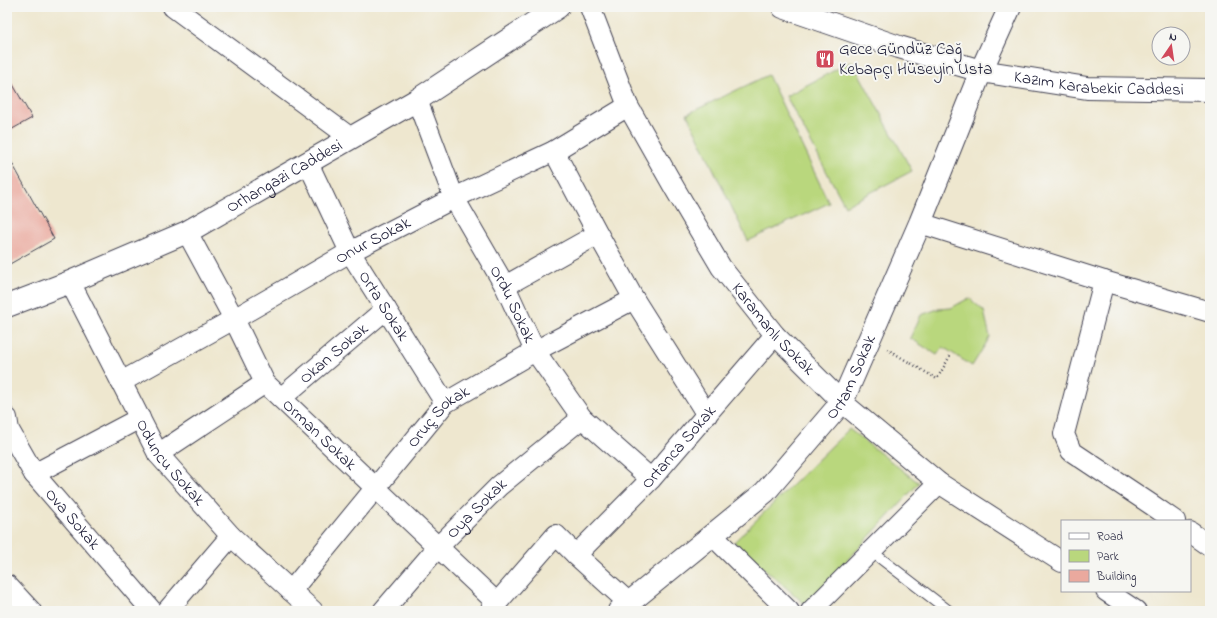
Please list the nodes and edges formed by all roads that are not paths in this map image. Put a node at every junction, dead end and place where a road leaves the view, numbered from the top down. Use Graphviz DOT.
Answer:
graph roads {
  1 [pos="173,7"];
  2 [pos="590,7"];
  3 [pos="782,7"];
  4 [pos="1010,7"];
  5 [pos="549,9"];
  6 [pos="981,71"];
  7 [pos="1210,88"];
  8 [pos="417,100"];
  9 [pos="628,106"];
  10 [pos="351,138"];
  11 [pos="554,151"];
  12 [pos="308,163"];
  13 [pos="454,198"];
  14 [pos="920,223"];
  15 [pos="188,232"];
  16 [pos="598,234"];
  17 [pos="350,252"];
  18 [pos="1104,281"];
  19 [pos="70,282"];
  20 [pos="505,286"];
  21 [pos="634,298"];
  22 [pos="7,306"];
  23 [pos="386,309"];
  24 [pos="1210,312"];
  25 [pos="234,319"];
  26 [pos="775,335"];
  27 [pos="535,351"];
  28 [pos="121,382"];
  29 [pos="266,383"];
  30 [pos="281,398"];
  31 [pos="842,402"];
  32 [pos="445,403"];
  33 [pos="707,415"];
  34 [pos="140,418"];
  35 [pos="582,418"];
  36 [pos="8,427"];
  37 [pos="158,454"];
  38 [pos="34,474"];
  39 [pos="651,478"];
  40 [pos="939,483"];
  41 [pos="376,488"];
  42 [pos="1174,520"];
  43 [pos="1191,533"];
  44 [pos="712,535"];
  45 [pos="231,536"];
  46 [pos="1210,546"];
  47 [pos="438,547"];
  48 [pos="871,551"];
  49 [pos="576,555"];
  50 [pos="1061,561"];
  51 [pos="7,585"];
  52 [pos="291,591"];
  53 [pos="1108,592"];
  54 [pos="493,607"];
  55 [pos="624,607"];
  56 [pos="31,611"];
  57 [pos="152,611"];
  58 [pos="167,611"];
  59 [pos="313,611"];
  60 [pos="383,611"];
  61 [pos="789,611"];
  62 [pos="811,611"];
  63 [pos="949,611"];
  64 [pos="1136,611"];
  1 -- 10 [label="street"];
  2 -- 9 [label="street, Karamanlı Sokak"];
  3 -- 6 [label="street, Kazım Karabekir Caddesi"];
  4 -- 6 [label="street, Ortam Sokak"];
  5 -- 8 [label="street, Orhangazi Caddesi"];
  6 -- 7 [label="street, Kazım Karabekir Caddesi"];
  6 -- 14 [label="street, Ortam Sokak"];
  8 -- 10 [label="street, Orhangazi Caddesi"];
  8 -- 13 [label="street, Ordu Sokak"];
  9 -- 11 [label="street, Onur Sokak"];
  9 -- 26 [label="street, Karamanlı Sokak"];
  10 -- 12 [label="street, Orhangazi Caddesi"];
  11 -- 13 [label="street, Onur Sokak"];
  11 -- 16 [label="street"];
  12 -- 15 [label="street, Orhangazi Caddesi"];
  12 -- 17 [label="street, Orta Sokak"];
  13 -- 17 [label="street, Onur Sokak"];
  13 -- 20 [label="street, Ordu Sokak"];
  14 -- 18 [label="street"];
  14 -- 31 [label="street, Ortam Sokak"];
  15 -- 19 [label="street, Orhangazi Caddesi"];
  15 -- 25 [label="street, Orman Sokak"];
  16 -- 20 [label="street"];
  16 -- 21 [label="street"];
  17 -- 23 [label="street, Orta Sokak"];
  17 -- 25 [label="street, Onur Sokak"];
  18 -- 24 [label="street"];
  18 -- 42 [label="street"];
  19 -- 22 [label="street, Orhangazi Caddesi"];
  19 -- 28 [label="street, Oduncu Sokak"];
  20 -- 27 [label="street, Ordu Sokak"];
  21 -- 27 [label="street, Oruç Sokak"];
  21 -- 33 [label="street"];
  23 -- 30 [label="street, Okan Sokak"];
  23 -- 32 [label="street, Orta Sokak"];
  25 -- 28 [label="street, Onur Sokak"];
  25 -- 29 [label="street, Orman Sokak"];
  26 -- 31 [label="street, Karamanlı Sokak"];
  26 -- 33 [label="street, Ortanca Sokak"];
  27 -- 32 [label="street, Oruç Sokak"];
  27 -- 35 [label="street, Ordu Sokak"];
  28 -- 34 [label="street, Oduncu Sokak"];
  29 -- 30 [label="street, Orman Sokak"];
  29 -- 37 [label="street"];
  30 -- 41 [label="street, Orman Sokak"];
  31 -- 40 [label="street, Karamanlı Sokak"];
  31 -- 44 [label="street, Ortam Sokak"];
  32 -- 41 [label="street, Oruç Sokak"];
  33 -- 39 [label="street, Ortanca Sokak"];
  34 -- 37 [label="street, Oduncu Sokak"];
  34 -- 38 [label="street"];
  35 -- 39 [label="street, Ordu Sokak"];
  35 -- 47 [label="street, Oya Sokak"];
  36 -- 38 [label="street, Ova Sokak"];
  37 -- 45 [label="street, Oduncu Sokak"];
  38 -- 57 [label="street, Ova Sokak"];
  39 -- 49 [label="street, Ortanca Sokak"];
  40 -- 48 [label="street"];
  40 -- 50 [label="street, Karamanlı Sokak"];
  41 -- 47 [label="street, Orman Sokak"];
  41 -- 52 [label="street, Oruç Sokak"];
  43 -- 46 [label="street"];
  44 -- 55 [label="street, Ortam Sokak"];
  44 -- 61 [label="street"];
  45 -- 52 [label="street, Oduncu Sokak"];
  45 -- 58 [label="street"];
  47 -- 54 [label="street, Orman Sokak"];
  47 -- 60 [label="street, Oya Sokak"];
  48 -- 62 [label="street"];
  48 -- 63 [label="lane"];
  49 -- 54 [label="street"];
  49 -- 55 [label="street"];
  51 -- 56 [label="street"];
  52 -- 59 [label="street, Oduncu Sokak"];
  53 -- 64 [label="street"];
}
